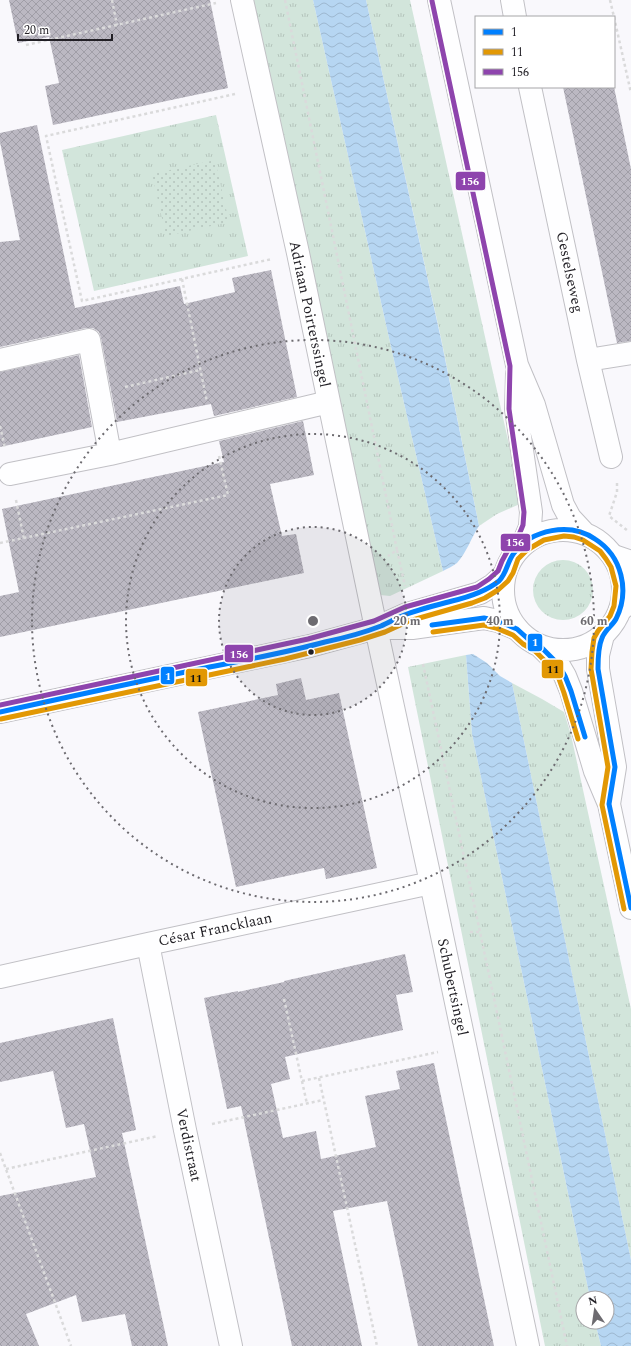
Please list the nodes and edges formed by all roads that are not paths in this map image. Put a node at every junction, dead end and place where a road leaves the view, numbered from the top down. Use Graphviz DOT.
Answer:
graph roads {
  1 [pos="439,0"];
  2 [pos="512,0"];
  3 [pos="232,1"];
  4 [pos="515,16"];
  5 [pos="530,88"];
  6 [pos="631,353"];
  7 [pos="0,360"];
  8 [pos="588,360"];
  9 [pos="517,365"];
  10 [pos="329,402"];
  11 [pos="110,454"];
  12 [pos="611,457"];
  13 [pos="10,474"];
  14 [pos="583,532"];
  15 [pos="522,546"];
  16 [pos="622,559"];
  17 [pos="504,575"];
  18 [pos="626,606"];
  19 [pos="376,628"];
  20 [pos="517,629"];
  21 [pos="603,636"];
  22 [pos="539,645"];
  23 [pos="0,712"];
  24 [pos="609,804"];
  25 [pos="431,883"];
  26 [pos="631,908"];
  27 [pos="148,944"];
  28 [pos="0,977"];
  29 [pos="231,1346"];
  30 [pos="528,1346"];
  1 -- 9 [label="street"];
  2 -- 4 [label="street"];
  3 -- 10 [label="street, Adriaan Poirterssingel"];
  5 -- 8 [label="street, Gestelseweg"];
  6 -- 8 [label="street"];
  7 -- 11 [label="street"];
  8 -- 12 [label="street, Gestelseweg"];
  9 -- 14 [label="street"];
  9 -- 15 [label="street"];
  10 -- 11 [label="street"];
  10 -- 19 [label="street, Adriaan Poirterssingel"];
  11 -- 13 [label="street"];
  14 -- 15 [label="street"];
  14 -- 16 [label="street"];
  15 -- 17 [label="street"];
  16 -- 18 [label="street"];
  17 -- 19 [label="street"];
  17 -- 20 [label="street"];
  18 -- 21 [label="street"];
  19 -- 20 [label="street"];
  19 -- 23 [label="street"];
  19 -- 25 [label="street, Schubertsingel"];
  20 -- 22 [label="street"];
  21 -- 22 [label="street"];
  21 -- 24 [label="street"];
  22 -- 24 [label="street"];
  24 -- 26 [label="street"];
  25 -- 27 [label="street, César Francklaan"];
  25 -- 30 [label="street, Schubertsingel"];
  27 -- 28 [label="street, César Francklaan"];
  27 -- 29 [label="street, Verdistraat"];
}
